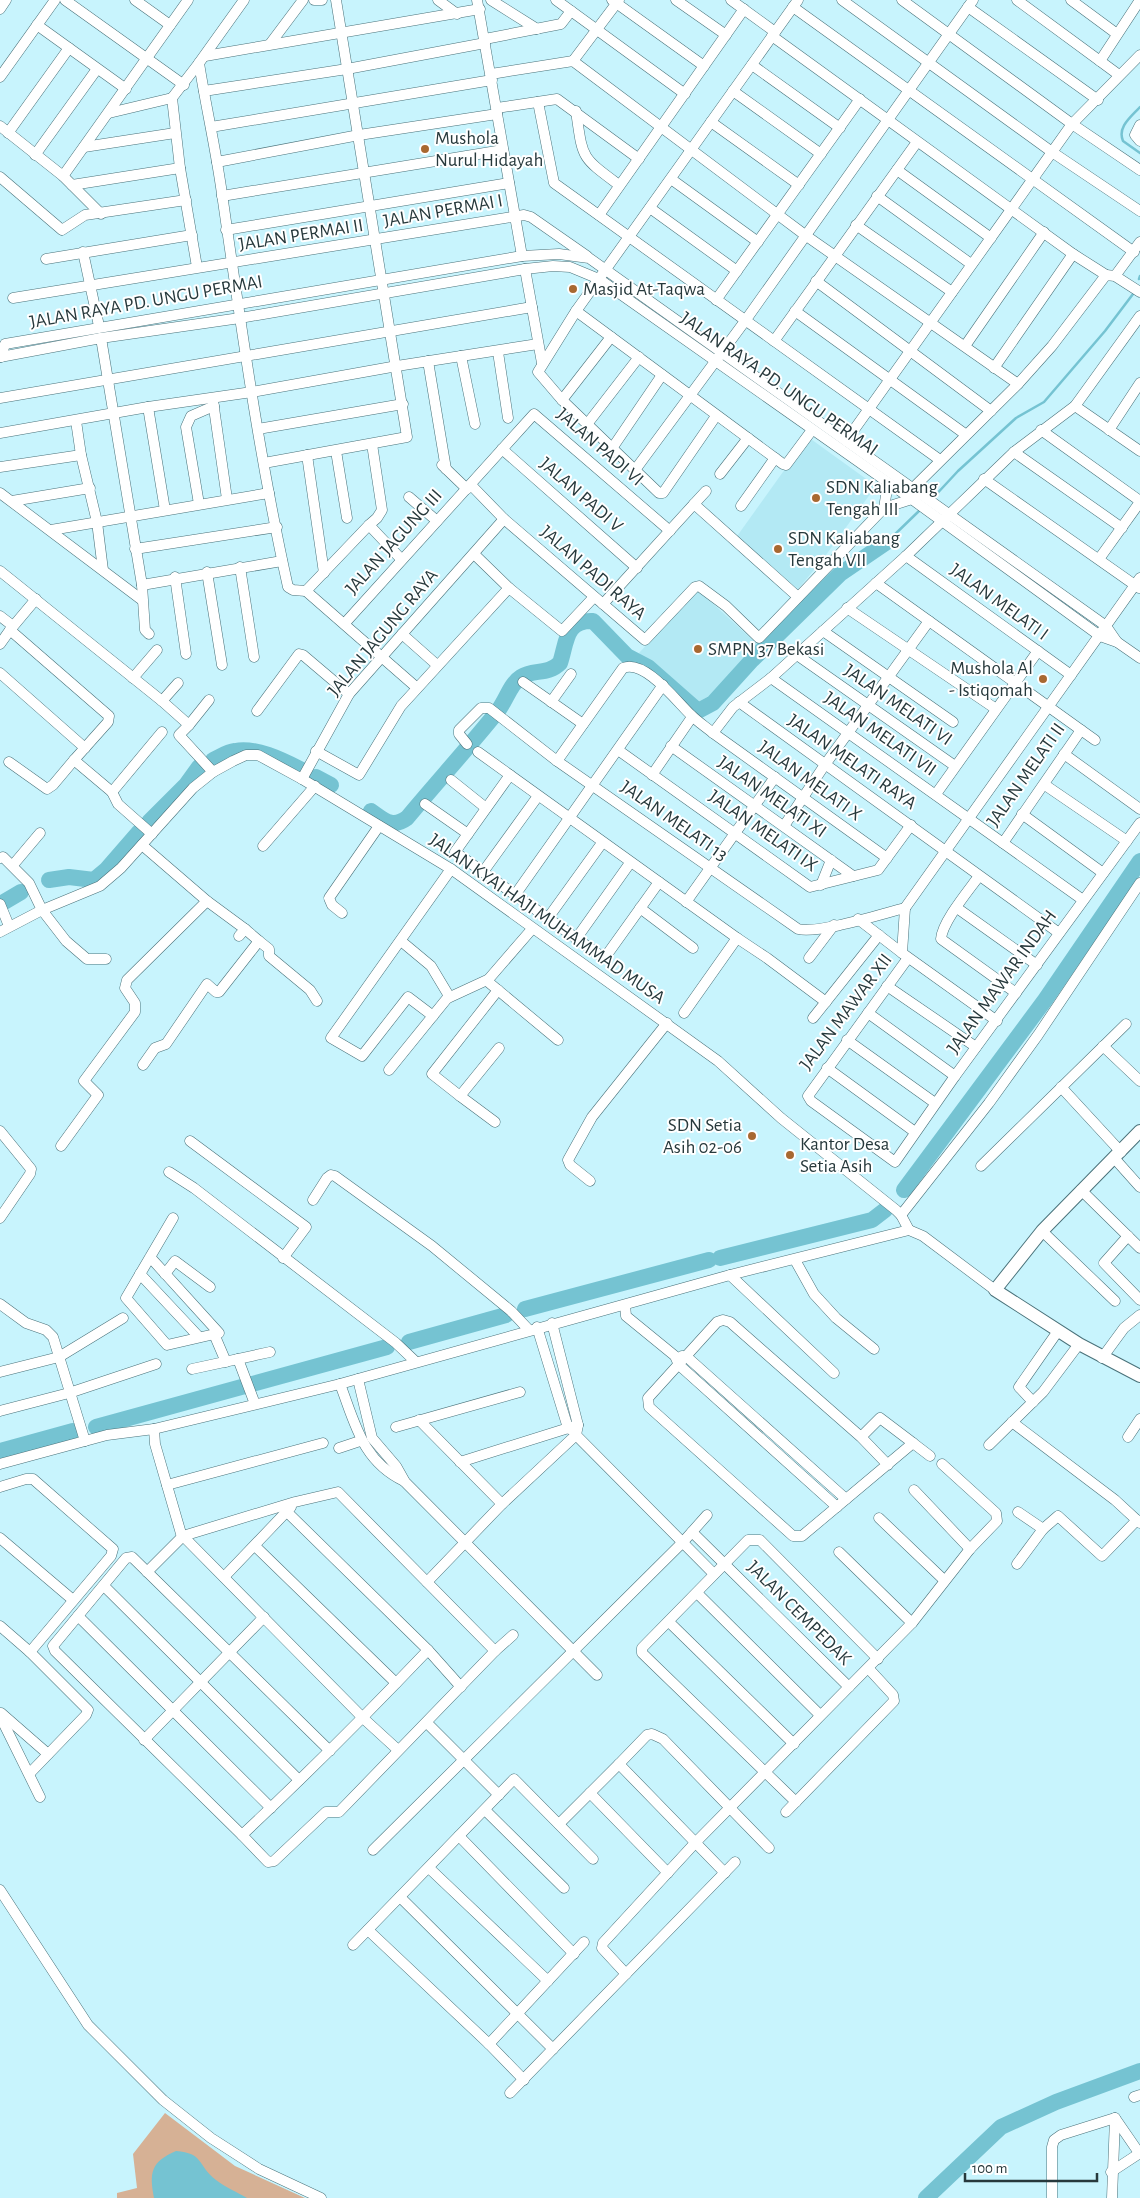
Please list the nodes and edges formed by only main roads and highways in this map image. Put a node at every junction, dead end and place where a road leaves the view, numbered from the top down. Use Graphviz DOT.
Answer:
graph roads {
  1 [pos="1140,1131"];
  2 [pos="1140,1376"];
  1 -- 2 [label="main road"];
}
